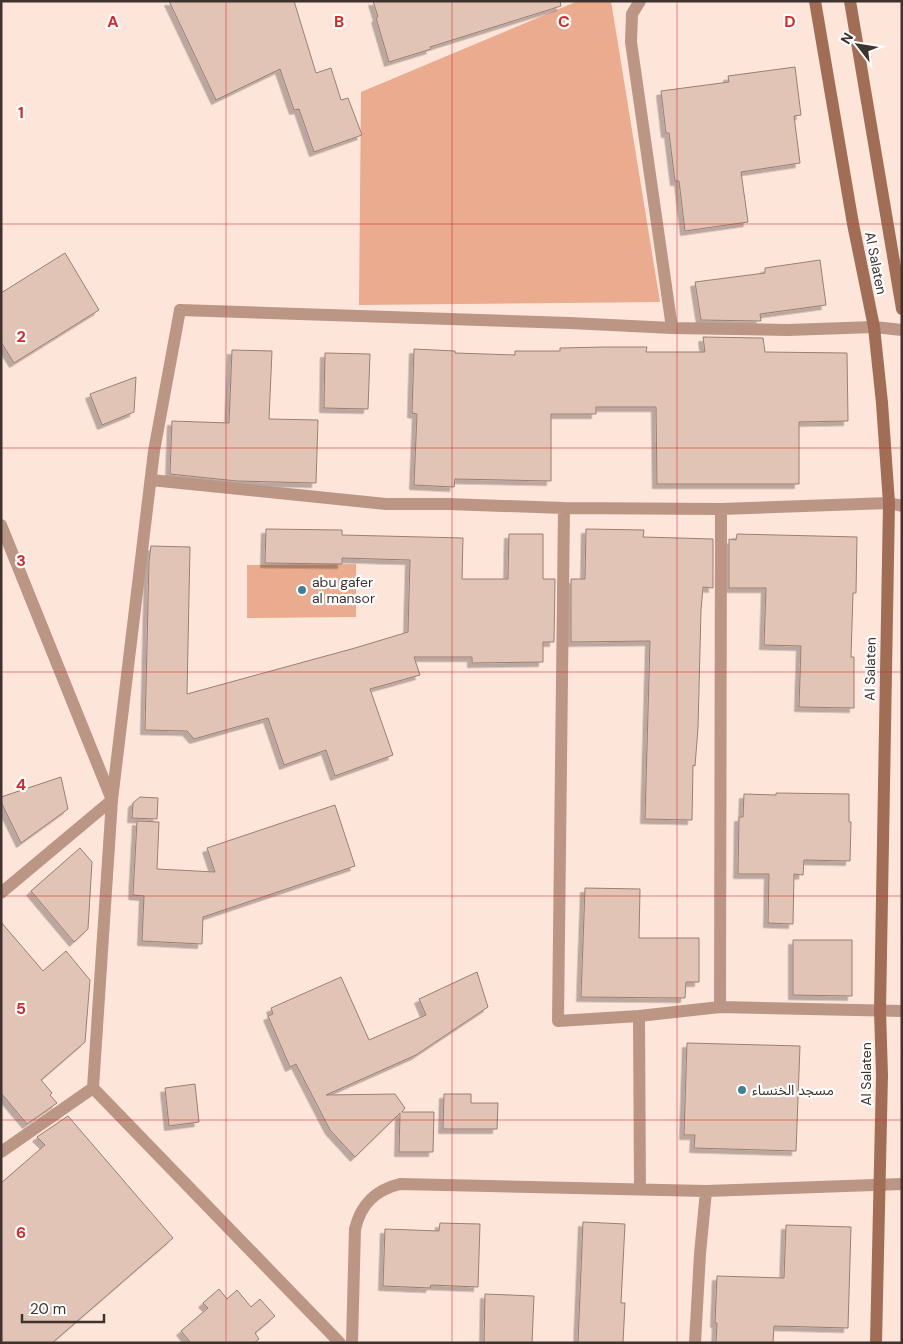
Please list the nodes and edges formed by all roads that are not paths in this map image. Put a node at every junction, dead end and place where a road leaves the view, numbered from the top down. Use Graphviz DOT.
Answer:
graph roads {
  1 [pos="640,1"];
  2 [pos="815,1"];
  3 [pos="850,1"];
  4 [pos="902,310"];
  5 [pos="874,327"];
  6 [pos="672,328"];
  7 [pos="902,330"];
  8 [pos="151,480"];
  9 [pos="896,504"];
  10 [pos="564,508"];
  11 [pos="721,509"];
  12 [pos="1,526"];
  13 [pos="112,800"];
  14 [pos="1,893"];
  15 [pos="720,1007"];
  16 [pos="880,1011"];
  17 [pos="902,1011"];
  18 [pos="639,1016"];
  19 [pos="93,1088"];
  20 [pos="1,1152"];
  21 [pos="902,1184"];
  22 [pos="879,1185"];
  23 [pos="640,1189"];
  24 [pos="706,1191"];
  25 [pos="340,1343"];
  26 [pos="352,1343"];
  27 [pos="695,1343"];
  28 [pos="876,1343"];
  1 -- 6 [label="street"];
  2 -- 5 [label="main road, Al Salaten"];
  3 -- 4 [label="main road, Al Salaten"];
  5 -- 6 [label="street"];
  5 -- 7 [label="street"];
  5 -- 9 [label="main road, Al Salaten"];
  6 -- 8 [label="street"];
  8 -- 10 [label="street"];
  8 -- 13 [label="street"];
  9 -- 11 [label="street"];
  9 -- 16 [label="main road, Al Salaten"];
  10 -- 11 [label="street"];
  10 -- 18 [label="street"];
  11 -- 15 [label="street"];
  12 -- 13 [label="street"];
  13 -- 14 [label="street"];
  13 -- 19 [label="street"];
  15 -- 16 [label="street"];
  15 -- 18 [label="street"];
  16 -- 17 [label="street"];
  16 -- 22 [label="main road, Al Salaten"];
  18 -- 23 [label="street"];
  19 -- 20 [label="street"];
  19 -- 25 [label="street"];
  21 -- 22 [label="street"];
  22 -- 24 [label="street"];
  22 -- 28 [label="main road, Al Salaten"];
  23 -- 24 [label="street"];
  23 -- 26 [label="street"];
  24 -- 27 [label="street"];
}
